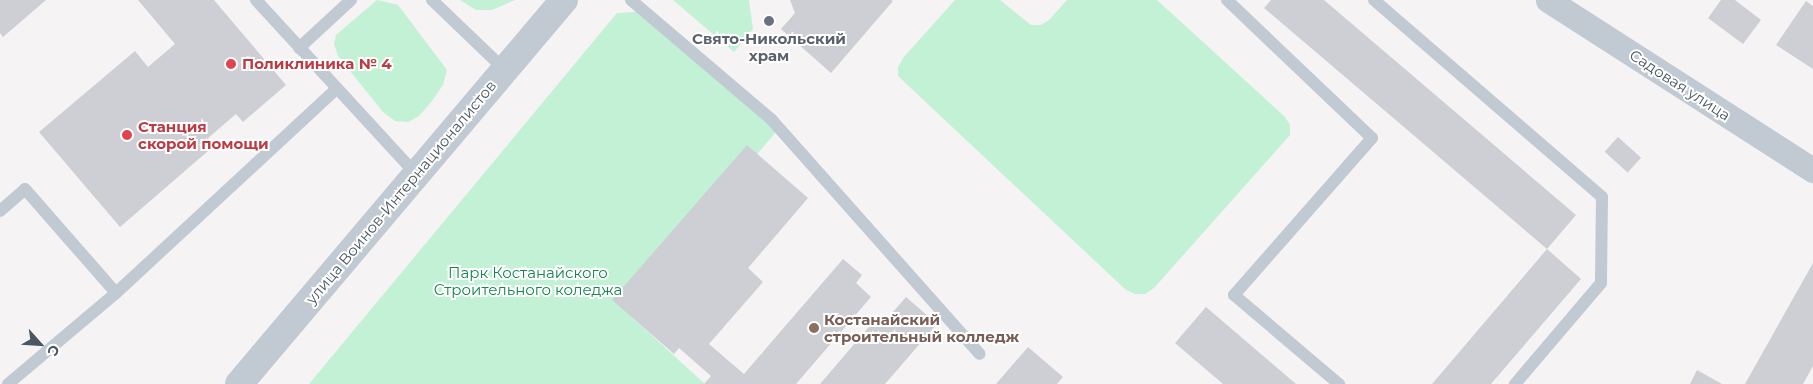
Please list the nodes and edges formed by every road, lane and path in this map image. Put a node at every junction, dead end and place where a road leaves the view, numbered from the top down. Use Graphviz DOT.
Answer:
graph roads {
  1 [pos="256,0"];
  2 [pos="351,0"];
  3 [pos="432,0"];
  4 [pos="564,0"];
  5 [pos="631,0"];
  6 [pos="1374,0"];
  7 [pos="1548,0"];
  8 [pos="1234,2"];
  9 [pos="299,48"];
  10 [pos="505,70"];
  11 [pos="336,89"];
  12 [pos="1813,170"];
  13 [pos="417,174"];
  14 [pos="0,211"];
  15 [pos="116,293"];
  16 [pos="980,354"];
  17 [pos="8,384"];
  18 [pos="238,384"];
  19 [pos="1339,384"];
  20 [pos="1515,384"];
  1 -- 9 [label="lane"];
  2 -- 9 [label="lane"];
  3 -- 10 [label="lane"];
  4 -- 10 [label="street, улица Воинов-Интернационалистов"];
  5 -- 16 [label="lane"];
  6 -- 20 [label="lane"];
  7 -- 12 [label="street, Садовая улица"];
  8 -- 19 [label="lane"];
  9 -- 11 [label="lane"];
  10 -- 13 [label="street, улица Воинов-Интернационалистов"];
  11 -- 13 [label="lane"];
  11 -- 15 [label="lane"];
  13 -- 18 [label="street, улица Воинов-Интернационалистов"];
  14 -- 15 [label="lane"];
  15 -- 17 [label="lane"];
}
